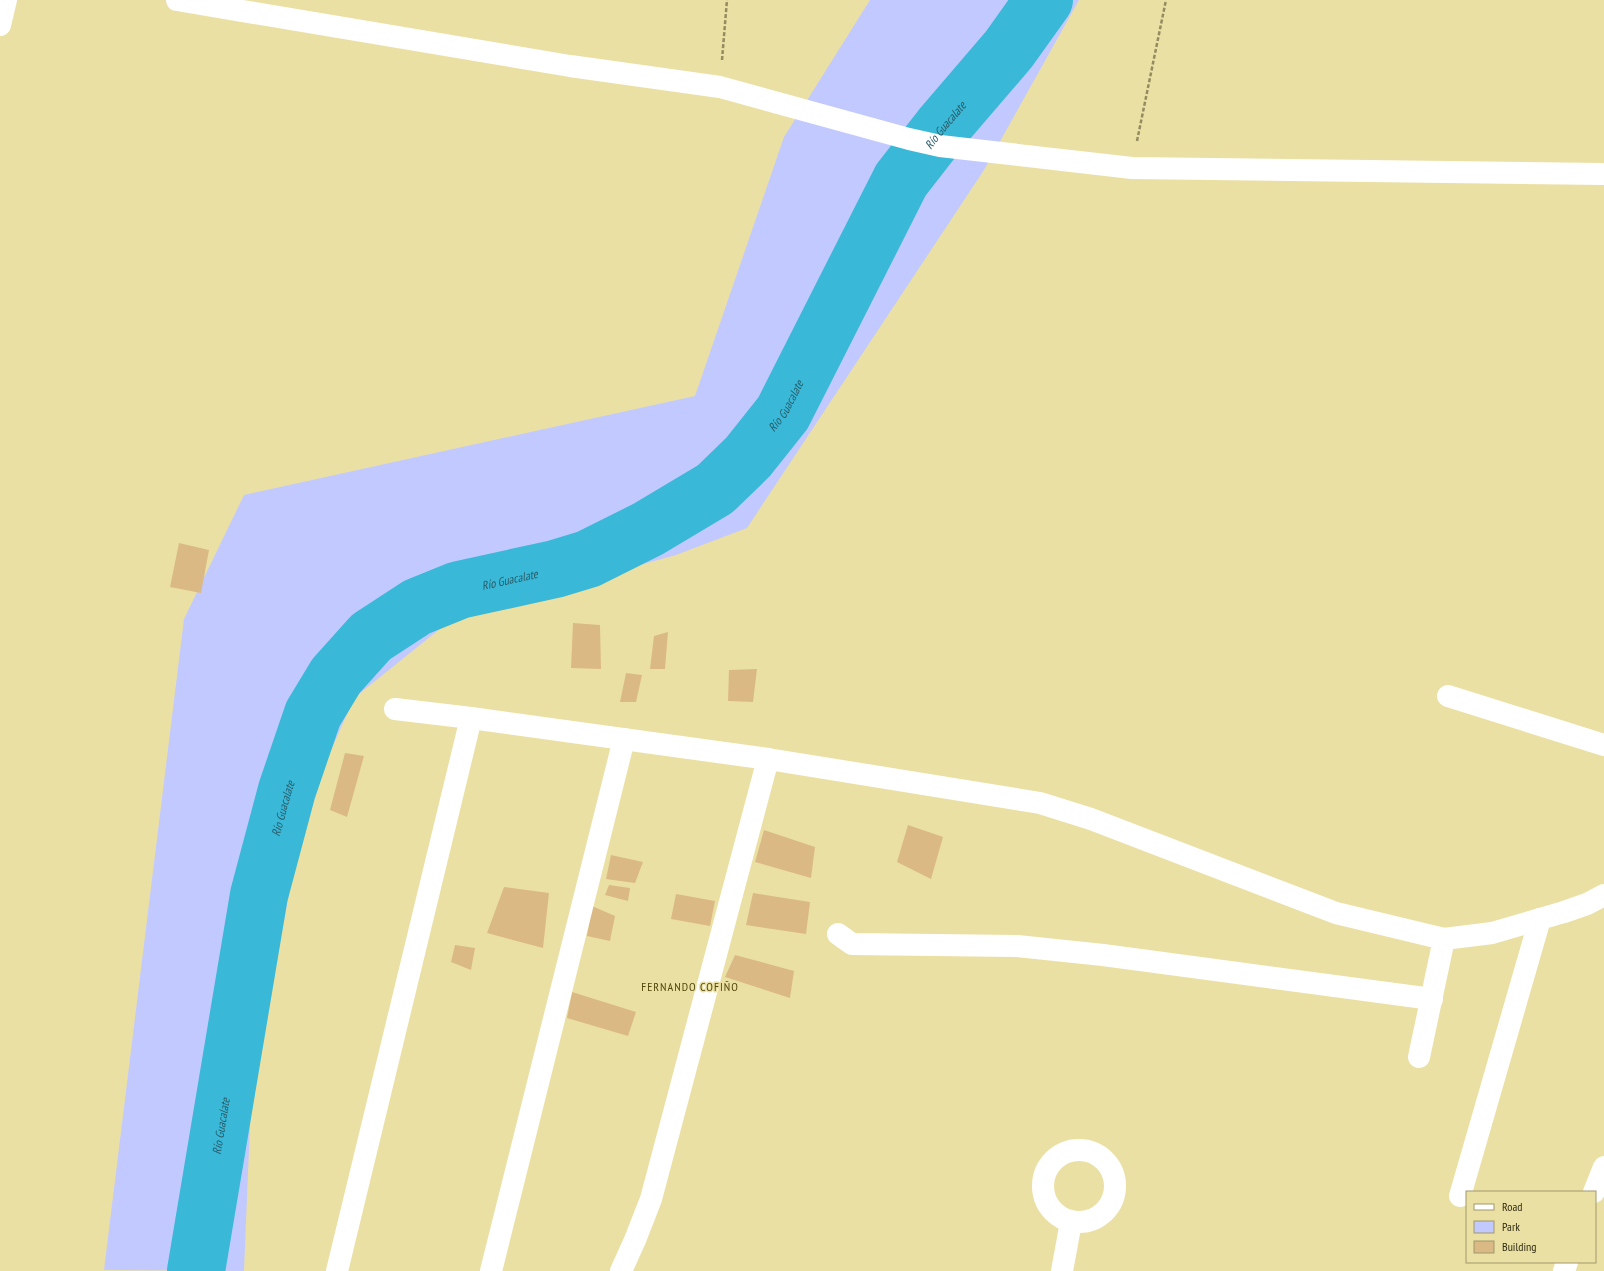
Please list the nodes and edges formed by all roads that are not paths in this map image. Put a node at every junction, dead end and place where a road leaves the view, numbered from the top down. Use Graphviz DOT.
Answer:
graph roads {
  1 [pos="6,0"];
  2 [pos="177,0"];
  3 [pos="0,25"];
  4 [pos="1604,174"];
  5 [pos="1448,696"];
  6 [pos="395,709"];
  7 [pos="471,718"];
  8 [pos="624,739"];
  9 [pos="1604,745"];
  10 [pos="768,759"];
  11 [pos="1604,896"];
  12 [pos="1540,919"];
  13 [pos="838,934"];
  14 [pos="1444,940"];
  15 [pos="1432,999"];
  16 [pos="1419,1056"];
  17 [pos="1604,1167"];
  18 [pos="1594,1191"];
  19 [pos="1460,1196"];
  20 [pos="1072,1222"];
  21 [pos="337,1271"];
  22 [pos="491,1271"];
  23 [pos="621,1271"];
  24 [pos="1062,1271"];
  1 -- 3 [label="street"];
  2 -- 4 [label="street"];
  5 -- 9 [label="street"];
  6 -- 7 [label="street"];
  7 -- 8 [label="street"];
  7 -- 21 [label="street"];
  8 -- 10 [label="street"];
  8 -- 22 [label="street"];
  10 -- 14 [label="street"];
  10 -- 23 [label="street"];
  11 -- 12 [label="street"];
  12 -- 14 [label="street"];
  12 -- 19 [label="street"];
  13 -- 15 [label="street"];
  14 -- 15 [label="street"];
  15 -- 16 [label="street"];
  17 -- 18 [label="street"];
  20 -- 24 [label="street"];
}
